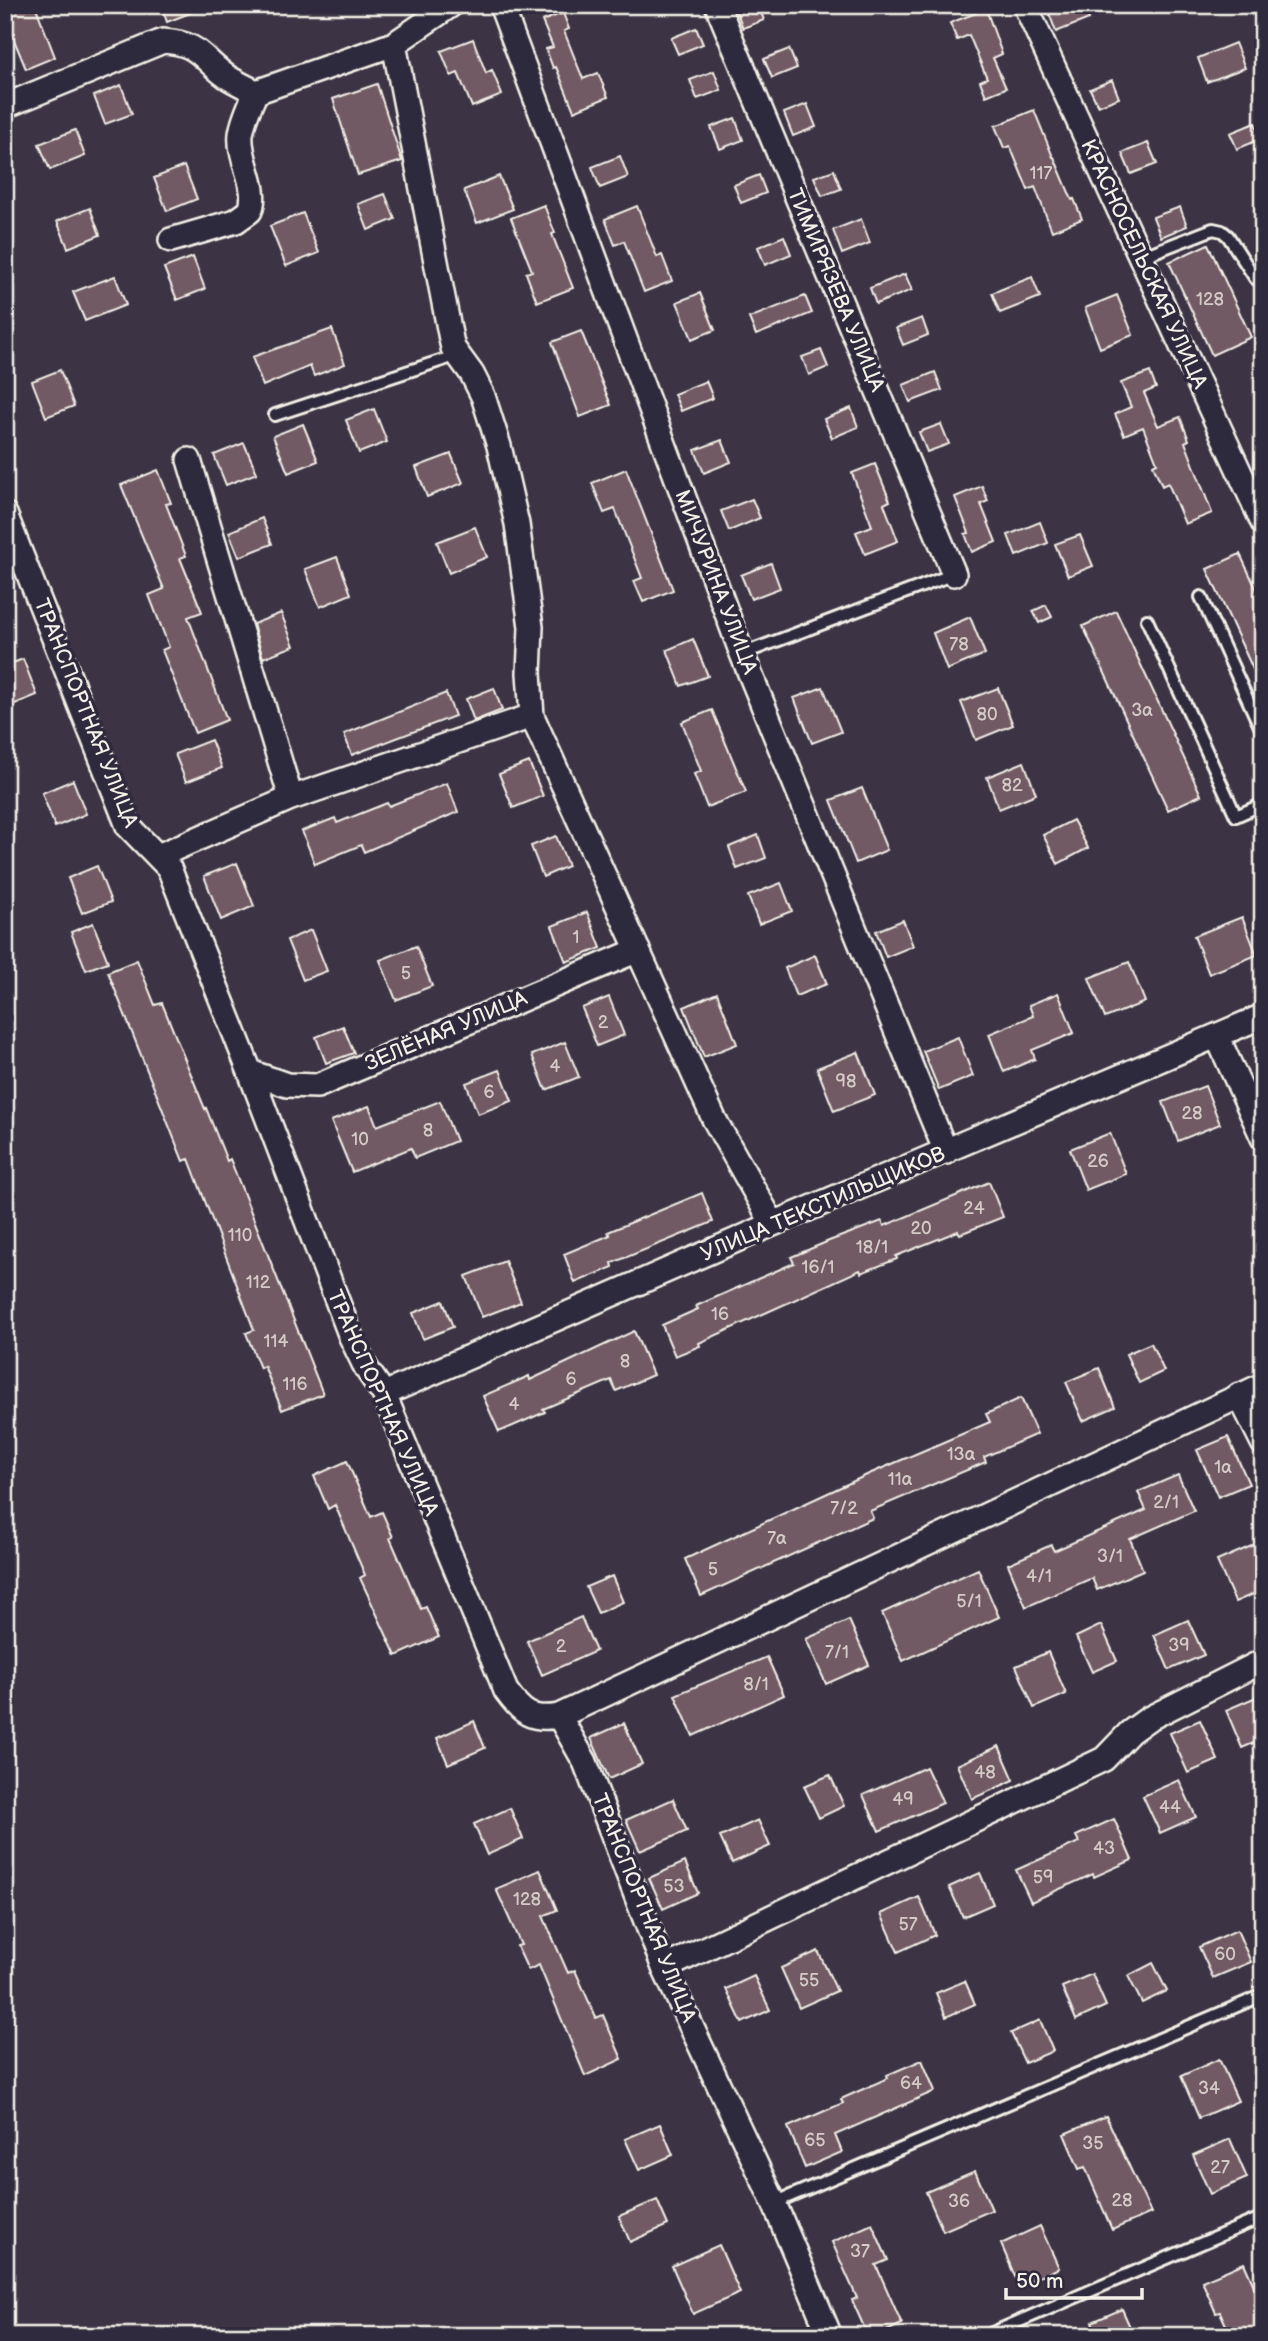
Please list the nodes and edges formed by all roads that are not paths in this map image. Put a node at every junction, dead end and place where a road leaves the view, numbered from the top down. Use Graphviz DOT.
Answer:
graph roads {
  1 [pos="451,5"];
  2 [pos="501,5"];
  3 [pos="718,5"];
  4 [pos="1025,5"];
  5 [pos="1253,5"];
  6 [pos="1263,16"];
  7 [pos="394,44"];
  8 [pos="256,92"];
  9 [pos="5,106"];
  10 [pos="171,240"];
  11 [pos="1141,257"];
  12 [pos="1263,282"];
  13 [pos="458,355"];
  14 [pos="275,415"];
  15 [pos="188,460"];
  16 [pos="5,514"];
  17 [pos="1263,523"];
  18 [pos="954,574"];
  19 [pos="1201,597"];
  20 [pos="1147,620"];
  21 [pos="742,654"];
  22 [pos="532,716"];
  23 [pos="1263,733"];
  24 [pos="291,798"];
  25 [pos="1263,804"];
  26 [pos="158,856"];
  27 [pos="638,950"];
  28 [pos="1263,1016"];
  29 [pos="1217,1036"];
  30 [pos="250,1072"];
  31 [pos="1263,1138"];
  32 [pos="946,1152"];
  33 [pos="773,1224"];
  34 [pos="1263,1385"];
  35 [pos="384,1394"];
  36 [pos="1239,1395"];
  37 [pos="1263,1444"];
  38 [pos="1263,1661"];
  39 [pos="559,1716"];
  40 [pos="664,1968"];
  41 [pos="1263,1995"];
  42 [pos="774,2203"];
  43 [pos="1263,2217"];
  44 [pos="830,2336"];
  45 [pos="985,2336"];
  1 -- 7 [label="street"];
  2 -- 21 [label="street, МИЧУРИНА УЛИЦА"];
  3 -- 18 [label="street, ТИМИРЯЗЕВА УЛИЦА"];
  4 -- 11 [label="street, КРАСНОСЕЛЬСКАЯ УЛИЦА"];
  5 -- 6 [label="lane"];
  7 -- 8 [label="street"];
  7 -- 13 [label="street"];
  8 -- 9 [label="street"];
  8 -- 10 [label="street"];
  11 -- 12 [label="lane"];
  11 -- 17 [label="street, КРАСНОСЕЛЬСКАЯ УЛИЦА"];
  13 -- 14 [label="lane"];
  13 -- 22 [label="street"];
  15 -- 24 [label="street"];
  16 -- 26 [label="street, ТРАНСПОРТНАЯ УЛИЦА"];
  18 -- 21 [label="lane"];
  19 -- 23 [label="lane"];
  20 -- 25 [label="lane"];
  21 -- 32 [label="street, МИЧУРИНА УЛИЦА"];
  22 -- 24 [label="street"];
  22 -- 27 [label="street"];
  24 -- 26 [label="street"];
  26 -- 30 [label="street, ТРАНСПОРТНАЯ УЛИЦА"];
  27 -- 30 [label="street, ЗЕЛЁНАЯ УЛИЦА"];
  27 -- 33 [label="street"];
  28 -- 29 [label="street, УЛИЦА ТЕКСТИЛЬЩИКОВ"];
  29 -- 31 [label="street"];
  29 -- 32 [label="street, УЛИЦА ТЕКСТИЛЬЩИКОВ"];
  30 -- 35 [label="street, ТРАНСПОРТНАЯ УЛИЦА"];
  32 -- 33 [label="street, УЛИЦА ТЕКСТИЛЬЩИКОВ"];
  33 -- 35 [label="street, УЛИЦА ТЕКСТИЛЬЩИКОВ"];
  34 -- 36 [label="street"];
  35 -- 39 [label="street, ТРАНСПОРТНАЯ УЛИЦА"];
  36 -- 37 [label="street"];
  36 -- 39 [label="street"];
  38 -- 40 [label="street"];
  39 -- 40 [label="street, ТРАНСПОРТНАЯ УЛИЦА"];
  40 -- 42 [label="street, ТРАНСПОРТНАЯ УЛИЦА"];
  41 -- 42 [label="lane"];
  42 -- 44 [label="street, ТРАНСПОРТНАЯ УЛИЦА"];
  43 -- 45 [label="lane"];
}
